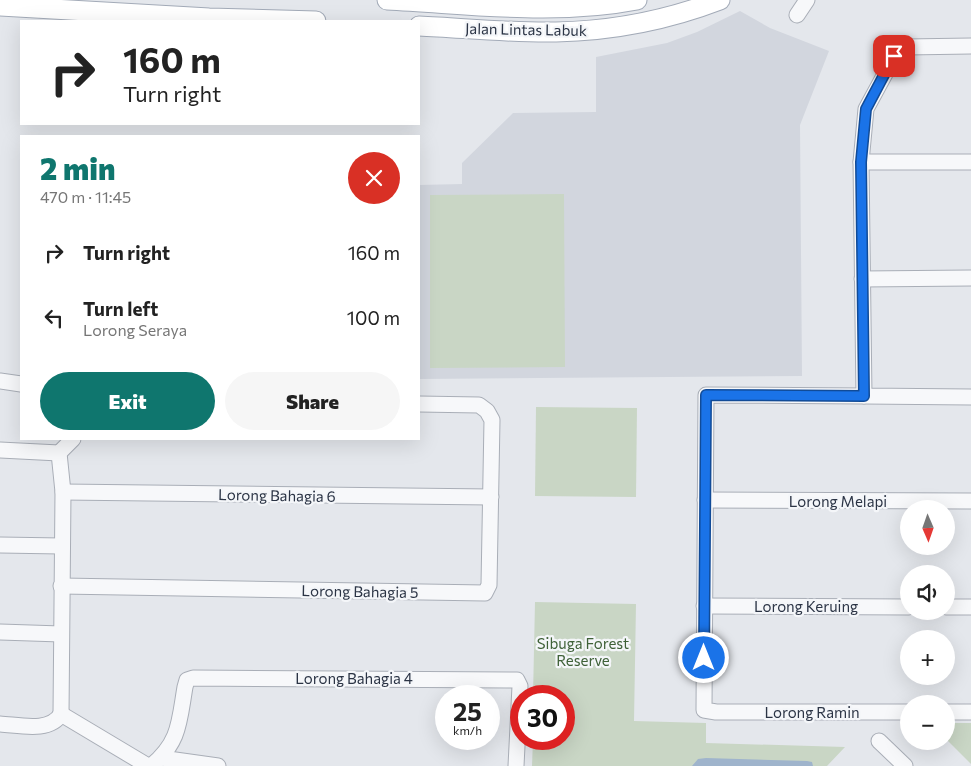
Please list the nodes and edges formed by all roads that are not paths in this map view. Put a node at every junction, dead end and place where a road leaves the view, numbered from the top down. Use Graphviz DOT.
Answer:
graph roads {
  1 [pos="387,0"];
  2 [pos="561,0"];
  3 [pos="720,0"];
  4 [pos="807,0"];
  5 [pos="624,1"];
  6 [pos="0,6"];
  7 [pos="543,9"];
  8 [pos="797,15"];
  9 [pos="280,20"];
  10 [pos="420,26"];
  11 [pos="971,46"];
  12 [pos="861,162"];
  13 [pos="971,162"];
  14 [pos="971,278"];
  15 [pos="862,279"];
  16 [pos="0,382"];
  17 [pos="20,384"];
  18 [pos="864,396"];
  19 [pos="971,397"];
  20 [pos="420,404"];
  21 [pos="72,440"];
  22 [pos="0,450"];
  23 [pos="59,453"];
  24 [pos="63,492"];
  25 [pos="491,497"];
  26 [pos="705,500"];
  27 [pos="971,501"];
  28 [pos="0,545"];
  29 [pos="61,546"];
  30 [pos="61,586"];
  31 [pos="704,606"];
  32 [pos="900,607"];
  33 [pos="955,607"];
  34 [pos="971,607"];
  35 [pos="0,632"];
  36 [pos="61,634"];
  37 [pos="900,712"];
  38 [pos="955,712"];
  39 [pos="971,712"];
  40 [pos="61,714"];
  41 [pos="0,724"];
  42 [pos="879,741"];
  43 [pos="153,763"];
  44 [pos="218,766"];
  45 [pos="516,766"];
  46 [pos="905,766"];
  1 -- 7 [label="main road, Jalan Lintas Labuk"];
  2 -- 7 [label="street"];
  3 -- 10 [label="main road, Jalan Lintas Labuk"];
  4 -- 8 [label="street"];
  5 -- 7 [label="main road, Jalan Lintas Labuk"];
  6 -- 9 [label="main road"];
  11 -- 12 [label="street"];
  12 -- 13 [label="street"];
  12 -- 15 [label="street"];
  14 -- 15 [label="street"];
  15 -- 18 [label="street"];
  16 -- 17 [label="street"];
  18 -- 19 [label="street"];
  18 -- 26 [label="street"];
  20 -- 25 [label="street, Lorong Bahagia 5"];
  21 -- 23 [label="street"];
  22 -- 23 [label="street"];
  23 -- 24 [label="street"];
  24 -- 25 [label="street, Lorong Bahagia 6"];
  24 -- 29 [label="street"];
  25 -- 30 [label="street, Lorong Bahagia 5"];
  26 -- 27 [label="street, Lorong Melapi"];
  26 -- 31 [label="street"];
  28 -- 29 [label="street"];
  29 -- 30 [label="street"];
  30 -- 36 [label="street"];
  31 -- 32 [label="street, Lorong Keruing"];
  31 -- 37 [label="street, Lorong Ramin"];
  33 -- 34 [label="street"];
  35 -- 36 [label="street"];
  36 -- 40 [label="street"];
  38 -- 39 [label="street"];
  40 -- 41 [label="street"];
  40 -- 43 [label="street"];
  42 -- 46 [label="street"];
  43 -- 44 [label="street"];
  43 -- 45 [label="street, Lorong Bahagia 4"];
}
